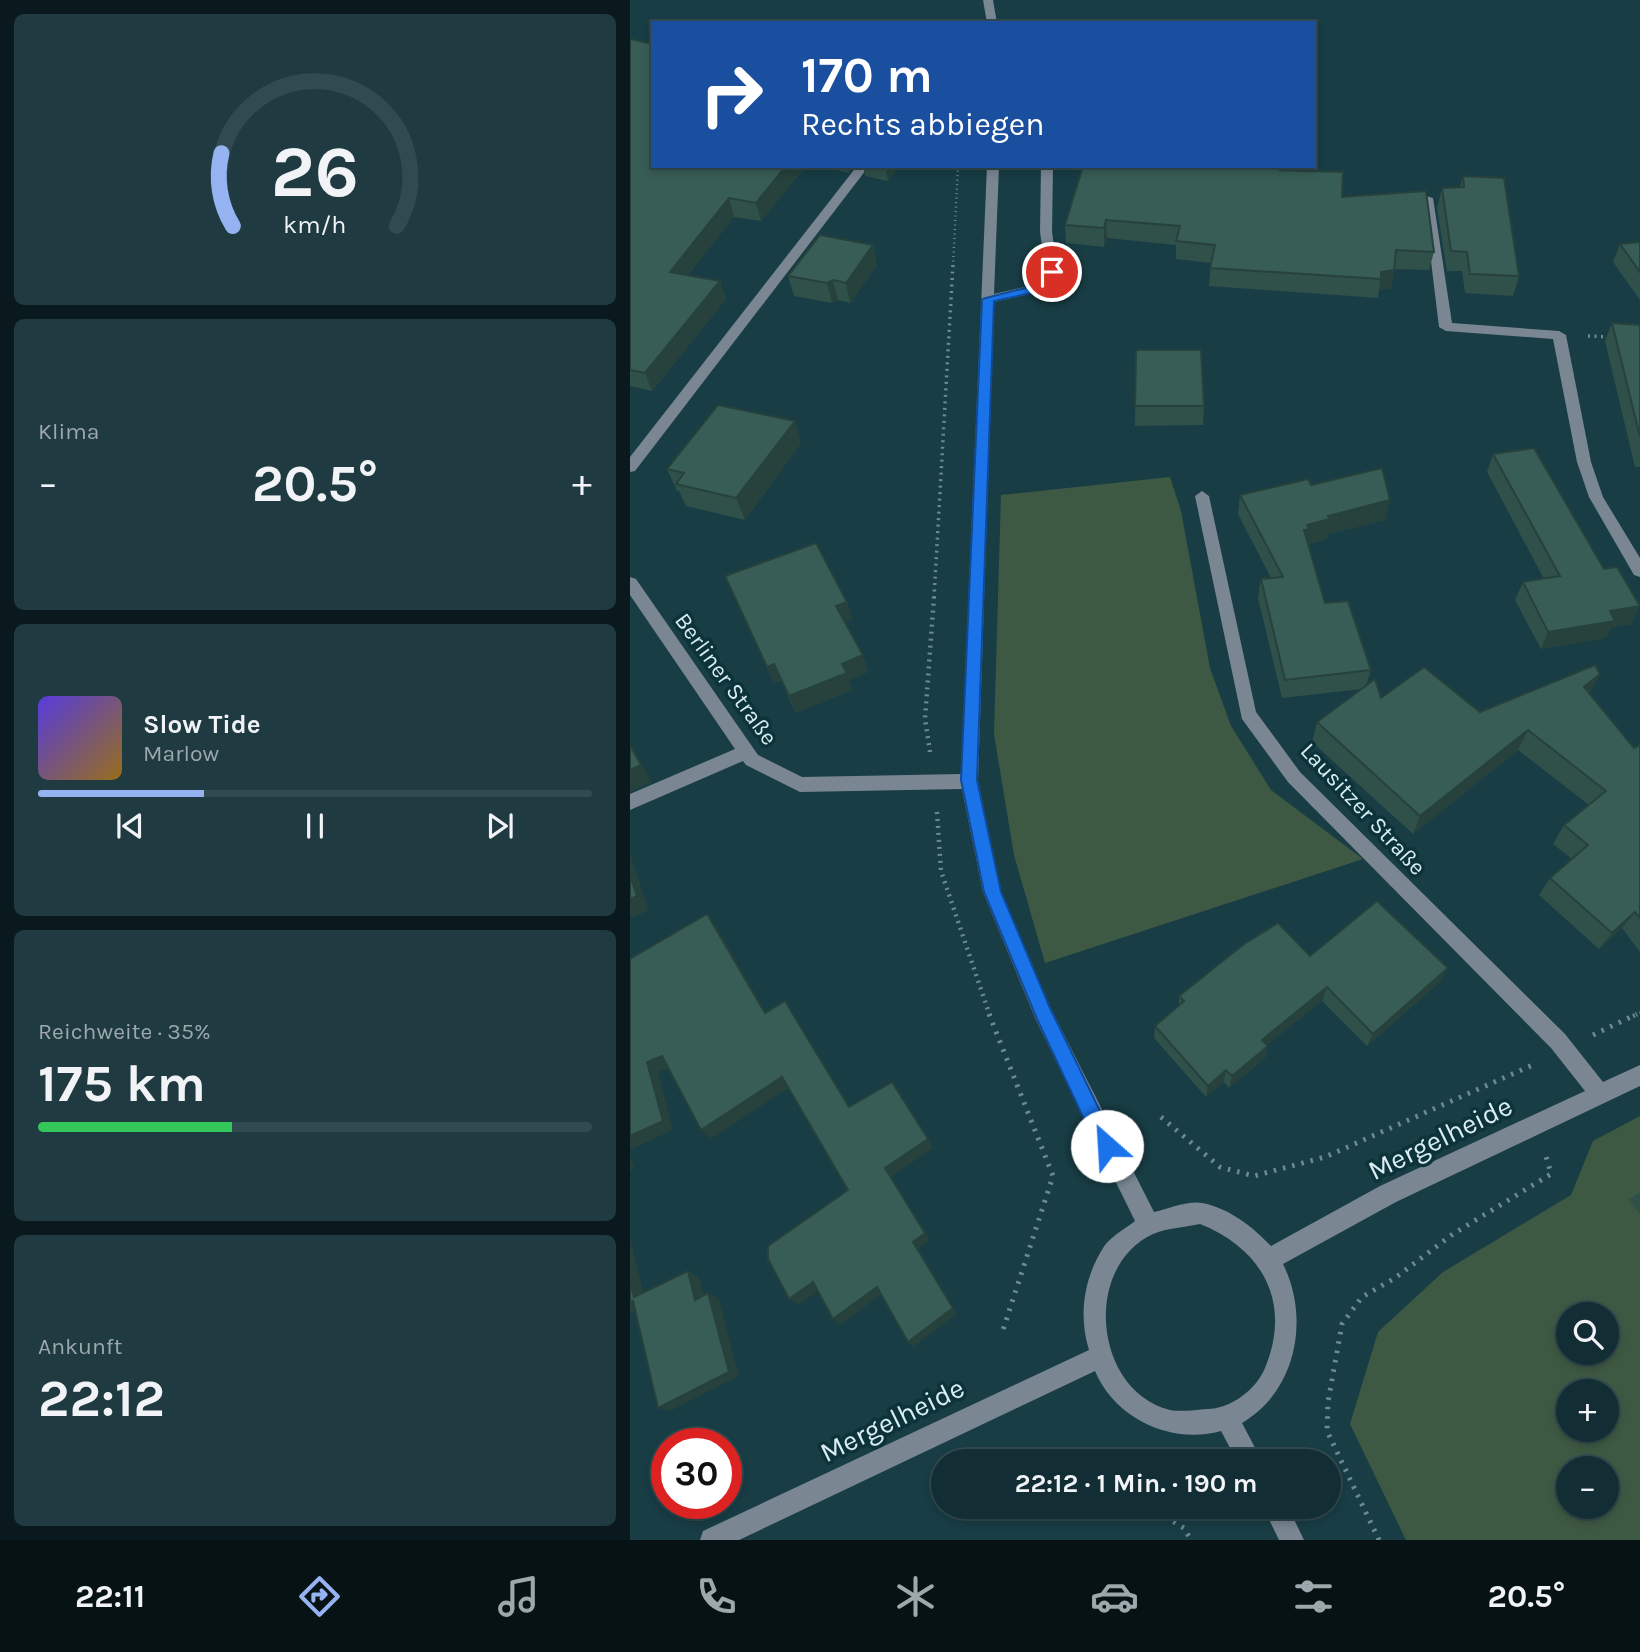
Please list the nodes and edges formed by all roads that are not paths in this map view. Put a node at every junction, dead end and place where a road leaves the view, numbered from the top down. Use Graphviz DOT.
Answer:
graph roads {
  1 [pos="988,0"];
  2 [pos="992,21"];
  3 [pos="861,168"];
  4 [pos="993,168"];
  5 [pos="1047,168"];
  6 [pos="1427,198"];
  7 [pos="988,299"];
  8 [pos="630,467"];
  9 [pos="1202,496"];
  10 [pos="1640,571"];
  11 [pos="630,583"];
  12 [pos="746,752"];
  13 [pos="969,780"];
  14 [pos="630,802"];
  15 [pos="1640,1075"];
  16 [pos="1601,1095"];
  17 [pos="1147,1222"];
  18 [pos="1269,1259"];
  19 [pos="1100,1357"];
  20 [pos="1227,1419"];
  21 [pos="1243,1449"];
  22 [pos="1281,1519"];
  23 [pos="712,1540"];
  24 [pos="1292,1540"];
  1 -- 2 [label="street"];
  3 -- 8 [label="street"];
  4 -- 7 [label="street"];
  5 -- 7 [label="street"];
  6 -- 10 [label="street"];
  7 -- 13 [label="street"];
  9 -- 16 [label="street, Lausitzer Straße"];
  11 -- 12 [label="street, Berliner Straße"];
  12 -- 13 [label="street, Berliner Straße"];
  12 -- 14 [label="street"];
  13 -- 17 [label="street"];
  15 -- 16 [label="street, Mergelheide"];
  16 -- 18 [label="street, Mergelheide"];
  17 -- 18 [label="street"];
  17 -- 19 [label="street"];
  18 -- 20 [label="street"];
  19 -- 20 [label="street"];
  19 -- 23 [label="street, Mergelheide"];
  20 -- 21 [label="street"];
  22 -- 24 [label="street"];
}
